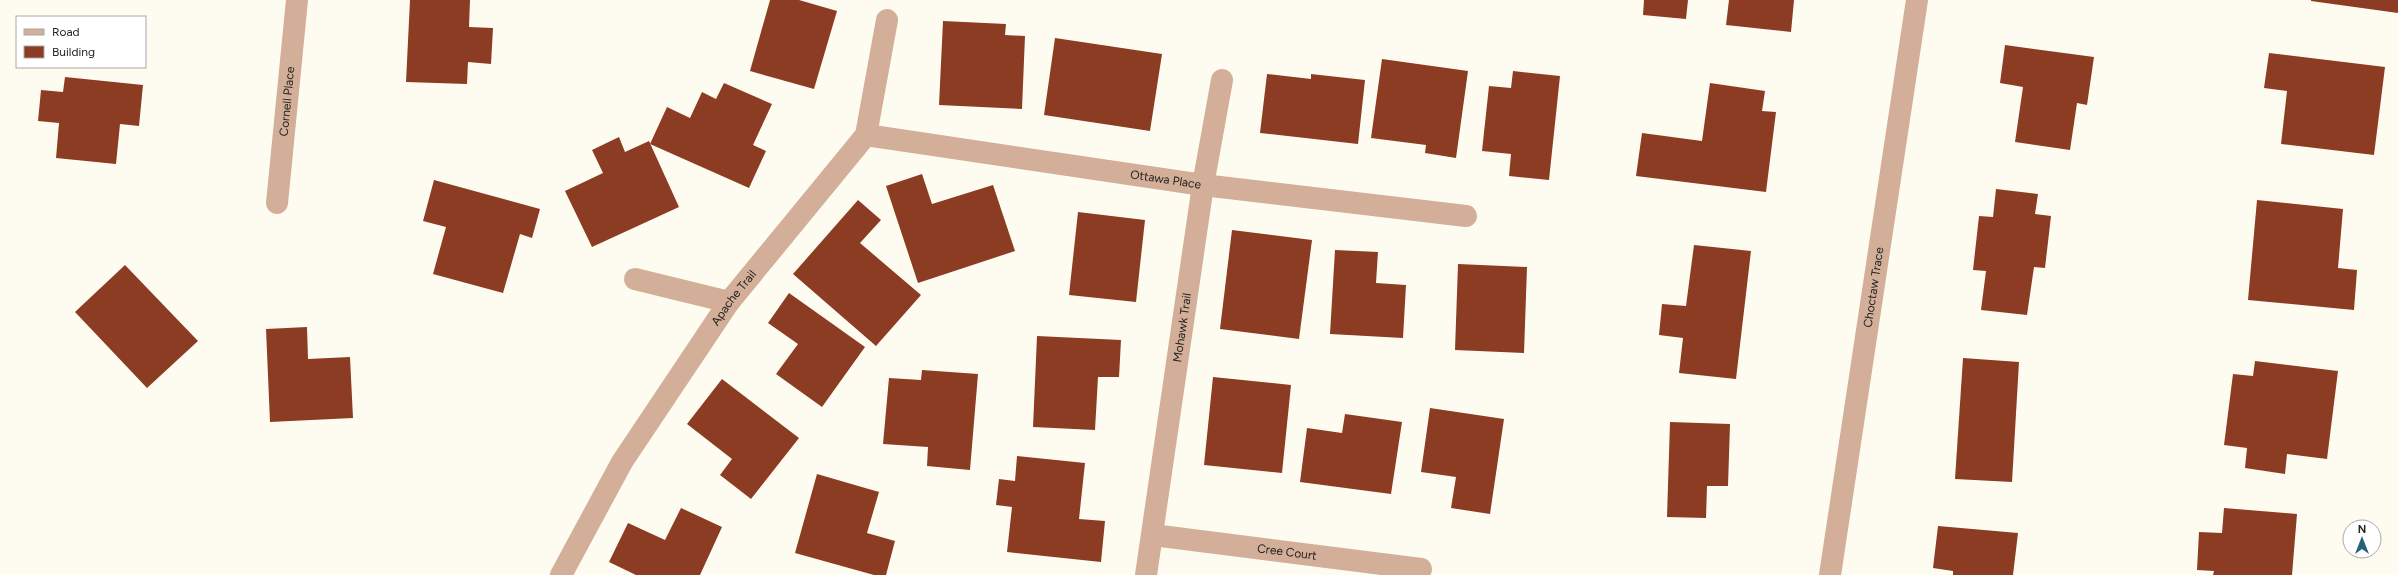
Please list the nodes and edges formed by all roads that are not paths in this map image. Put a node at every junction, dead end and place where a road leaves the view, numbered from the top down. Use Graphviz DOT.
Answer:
graph roads {
  1 [pos="297,0"];
  2 [pos="1917,0"];
  3 [pos="887,20"];
  4 [pos="1222,80"];
  5 [pos="866,135"];
  6 [pos="1203,185"];
  7 [pos="277,203"];
  8 [pos="1466,216"];
  9 [pos="635,279"];
  10 [pos="729,302"];
  11 [pos="1153,535"];
  12 [pos="1421,569"];
  13 [pos="561,575"];
  14 [pos="1146,575"];
  15 [pos="1830,575"];
  1 -- 7 [label="street, Cornell Place"];
  2 -- 15 [label="street, Choctaw Trace"];
  3 -- 5 [label="street, Apache Trail"];
  4 -- 6 [label="street, Mohawk Trail"];
  5 -- 6 [label="street, Ottawa Place"];
  5 -- 10 [label="street, Apache Trail"];
  6 -- 8 [label="street, Ottawa Place"];
  6 -- 11 [label="street, Mohawk Trail"];
  9 -- 10 [label="street"];
  10 -- 13 [label="street, Apache Trail"];
  11 -- 12 [label="street, Cree Court"];
  11 -- 14 [label="street, Mohawk Trail"];
}
